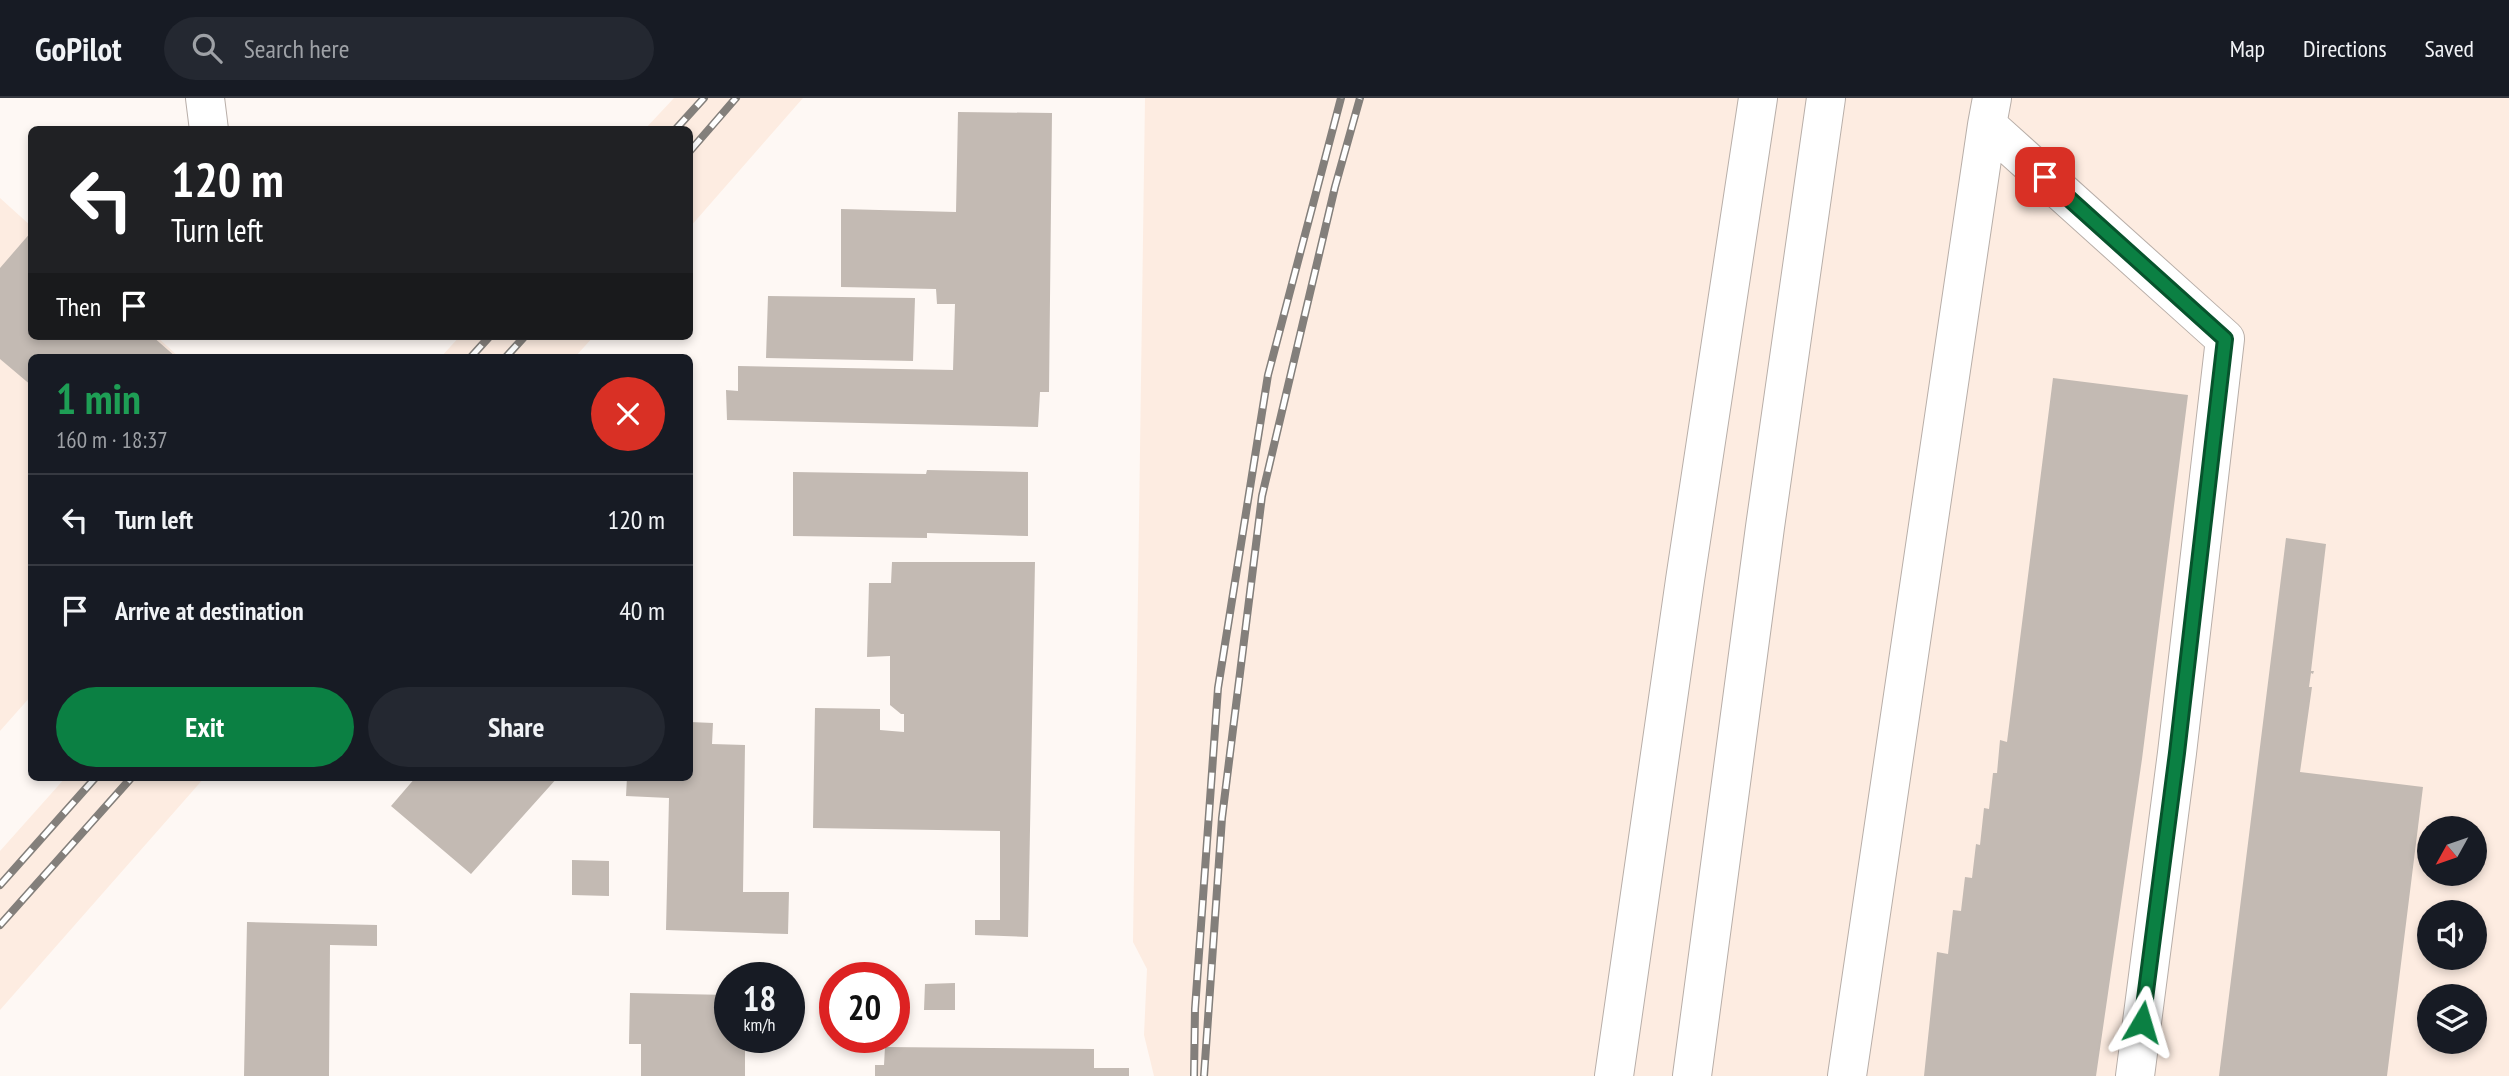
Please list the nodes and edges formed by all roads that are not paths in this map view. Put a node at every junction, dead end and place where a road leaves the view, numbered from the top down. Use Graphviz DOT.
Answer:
graph roads {
  1 [pos="205,98"];
  2 [pos="1758,98"];
  3 [pos="1826,98"];
  4 [pos="1990,112"];
  5 [pos="208,126"];
  6 [pos="1614,1076"];
  7 [pos="1692,1076"];
  8 [pos="1847,1076"];
  9 [pos="2135,1076"];
  1 -- 5 [label="lane"];
  2 -- 6 [label="lane"];
  3 -- 7 [label="lane"];
  4 -- 8 [label="lane"];
  4 -- 9 [label="lane"];
}
